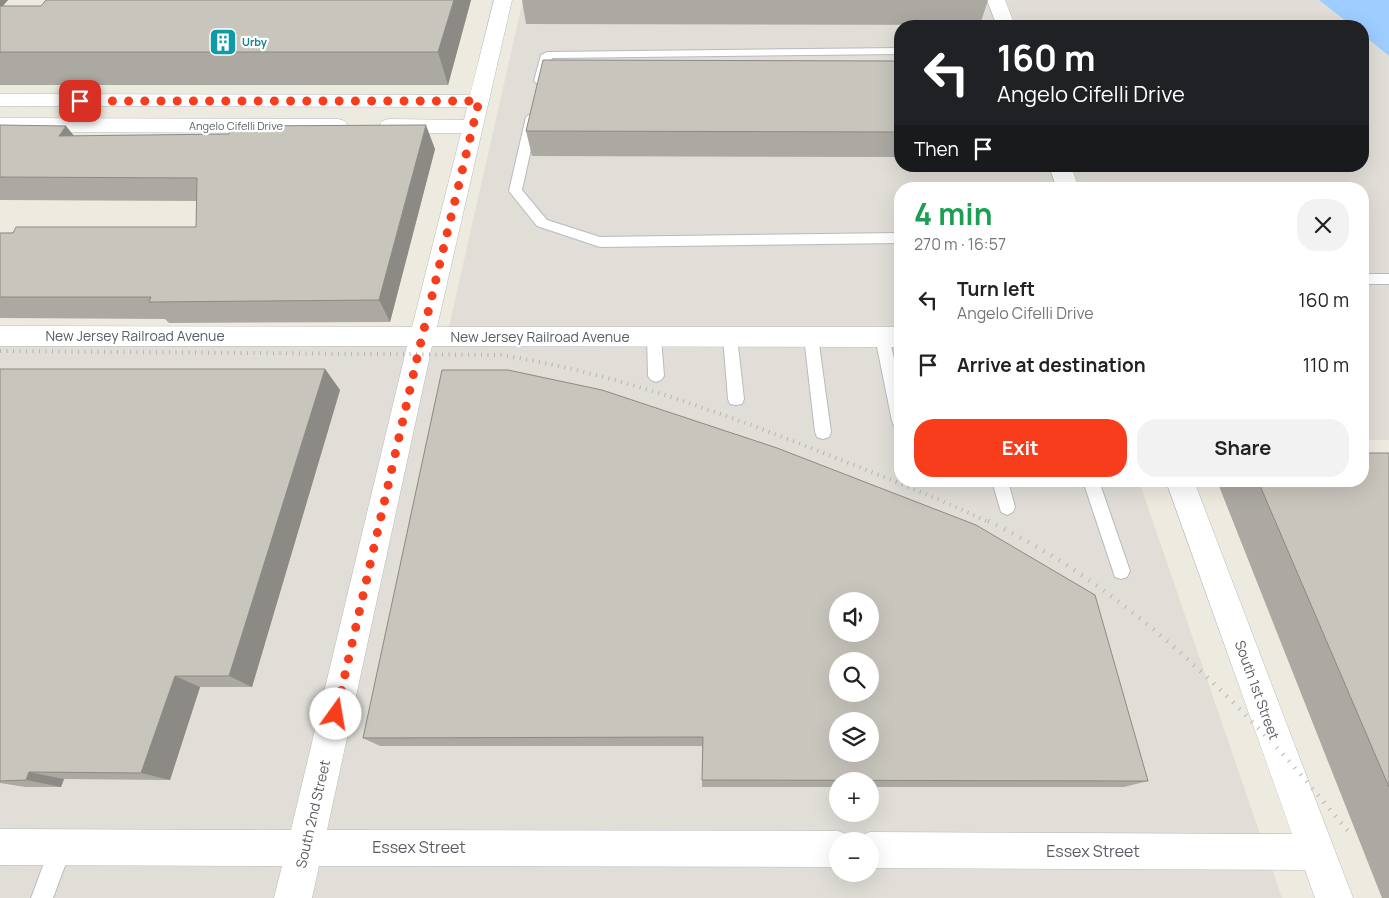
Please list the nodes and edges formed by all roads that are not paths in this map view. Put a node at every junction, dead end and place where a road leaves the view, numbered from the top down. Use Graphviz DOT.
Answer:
graph roads {
  1 [pos="503,0"];
  2 [pos="996,0"];
  3 [pos="1004,20"];
  4 [pos="894,51"];
  5 [pos="0,100"];
  6 [pos="479,101"];
  7 [pos="0,125"];
  8 [pos="473,127"];
  9 [pos="894,238"];
  10 [pos="1369,279"];
  11 [pos="1389,279"];
  12 [pos="0,336"];
  13 [pos="423,336"];
  14 [pos="654,337"];
  15 [pos="730,337"];
  16 [pos="811,337"];
  17 [pos="891,337"];
  18 [pos="894,365"];
  19 [pos="656,376"];
  20 [pos="736,399"];
  21 [pos="823,432"];
  22 [pos="1002,487"];
  23 [pos="1093,487"];
  24 [pos="1182,487"];
  25 [pos="1007,506"];
  26 [pos="1120,570"];
  27 [pos="0,847"];
  28 [pos="61,847"];
  29 [pos="306,847"];
  30 [pos="829,850"];
  31 [pos="879,850"];
  32 [pos="1316,852"];
  33 [pos="42,898"];
  34 [pos="293,898"];
  35 [pos="1334,898"];
  1 -- 6 [label="street, South 2nd Street"];
  2 -- 3 [label="street"];
  4 -- 9 [label="lane"];
  5 -- 6 [label="street, Angelo Cifelli Drive"];
  6 -- 8 [label="street, South 2nd Street"];
  7 -- 8 [label="street, Angelo Cifelli Drive"];
  8 -- 13 [label="street, South 2nd Street"];
  10 -- 11 [label="lane"];
  12 -- 13 [label="street, New Jersey Railroad Avenue"];
  13 -- 14 [label="street, New Jersey Railroad Avenue"];
  13 -- 29 [label="street, South 2nd Street"];
  14 -- 15 [label="street, New Jersey Railroad Avenue"];
  14 -- 19 [label="lane"];
  15 -- 16 [label="street, New Jersey Railroad Avenue"];
  15 -- 20 [label="lane"];
  16 -- 17 [label="street, New Jersey Railroad Avenue"];
  16 -- 21 [label="lane"];
  17 -- 18 [label="lane"];
  22 -- 25 [label="lane"];
  23 -- 26 [label="lane"];
  24 -- 32 [label="street, South 1st Street"];
  27 -- 28 [label="street, Essex Street"];
  28 -- 29 [label="street, Essex Street"];
  28 -- 33 [label="lane"];
  29 -- 30 [label="street, Essex Street"];
  29 -- 34 [label="street, South 2nd Street"];
  31 -- 32 [label="street, Essex Street"];
  32 -- 35 [label="street, South 1st Street"];
}
